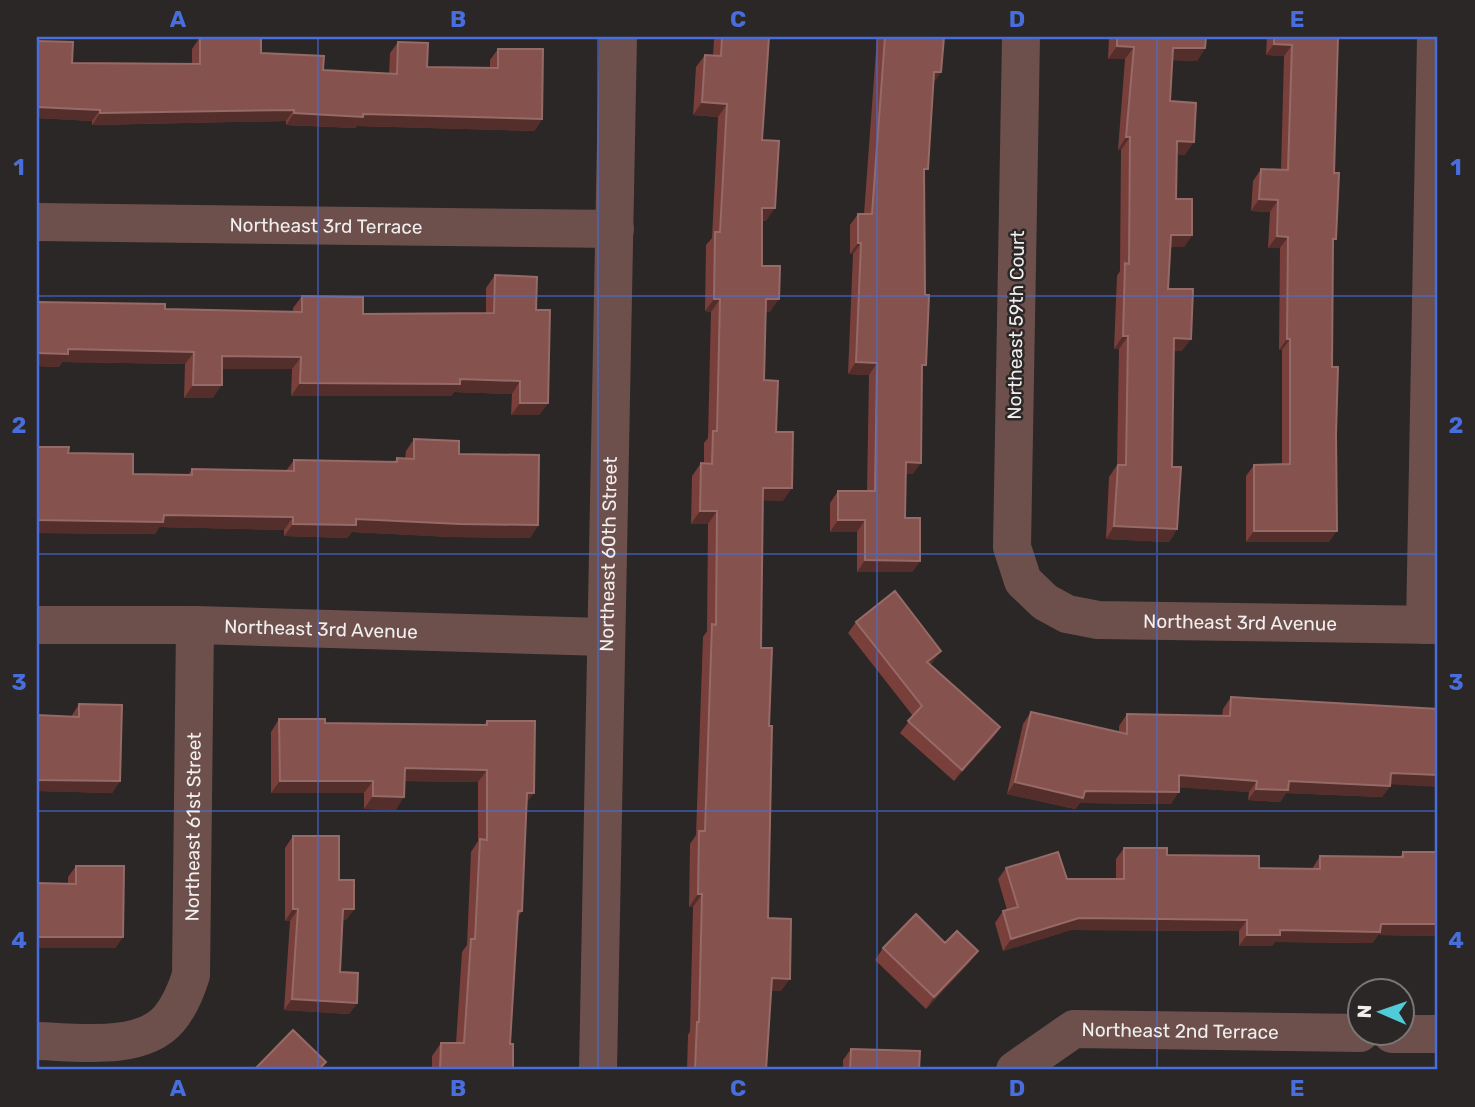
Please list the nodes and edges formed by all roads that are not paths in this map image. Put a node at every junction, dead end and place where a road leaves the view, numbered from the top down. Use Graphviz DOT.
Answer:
graph roads {
  1 [pos="618,37"];
  2 [pos="1021,37"];
  3 [pos="1436,37"];
  4 [pos="37,222"];
  5 [pos="615,229"];
  6 [pos="1045,602"];
  7 [pos="37,625"];
  8 [pos="195,625"];
  9 [pos="1432,625"];
  10 [pos="605,637"];
  11 [pos="1346,1033"];
  12 [pos="1416,1034"];
  13 [pos="1438,1034"];
  14 [pos="37,1041"];
  15 [pos="598,1070"];
  16 [pos="1015,1070"];
  1 -- 5 [label="street, Northeast 60th Street"];
  2 -- 6 [label="street, Northeast 59th Court"];
  3 -- 9 [label="street"];
  4 -- 5 [label="street, Northeast 3rd Terrace"];
  5 -- 10 [label="street, Northeast 60th Street"];
  6 -- 9 [label="street, Northeast 3rd Avenue"];
  7 -- 8 [label="street, Northeast 3rd Avenue"];
  8 -- 10 [label="street, Northeast 3rd Avenue"];
  8 -- 14 [label="street, Northeast 61st Street"];
  10 -- 15 [label="street, Northeast 60th Street"];
  11 -- 16 [label="street, Northeast 2nd Terrace"];
  12 -- 13 [label="street"];
}
